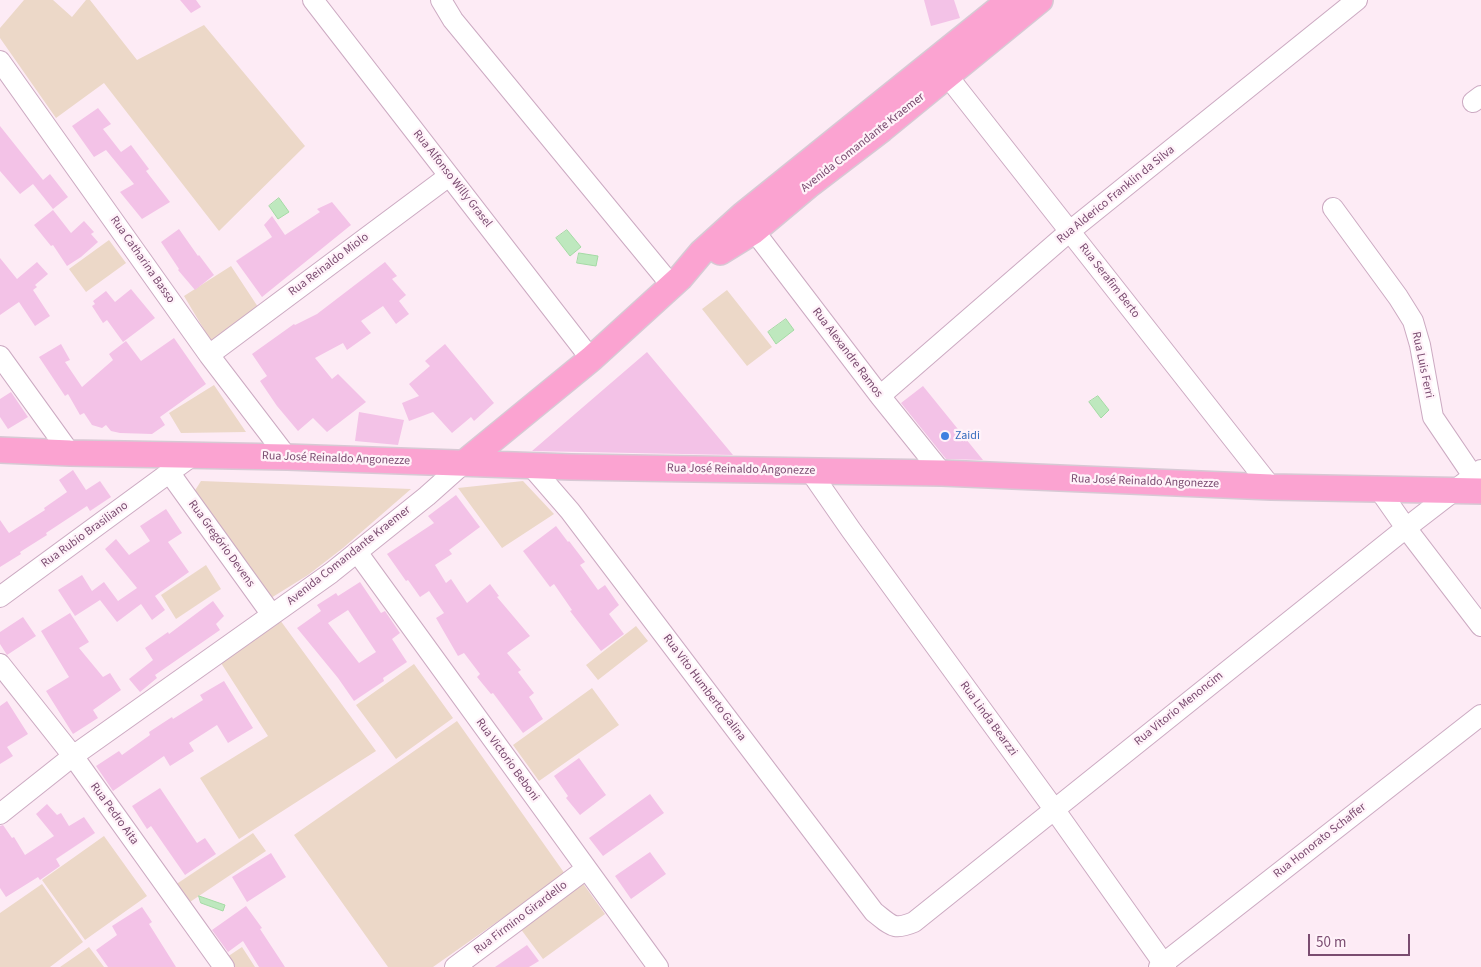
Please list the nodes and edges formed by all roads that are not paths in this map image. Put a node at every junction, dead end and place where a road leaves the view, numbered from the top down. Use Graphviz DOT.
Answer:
graph roads {
  1 [pos="313,0"];
  2 [pos="441,0"];
  3 [pos="1040,0"];
  4 [pos="1357,0"];
  5 [pos="1002,6"];
  6 [pos="0,61"];
  7 [pos="941,68"];
  8 [pos="449,176"];
  9 [pos="1333,208"];
  10 [pos="748,223"];
  11 [pos="1070,231"];
  12 [pos="676,282"];
  13 [pos="209,355"];
  14 [pos="0,356"];
  15 [pos="591,358"];
  16 [pos="880,396"];
  17 [pos="0,450"];
  18 [pos="70,453"];
  19 [pos="192,456"];
  20 [pos="286,457"];
  21 [pos="464,463"];
  22 [pos="531,466"];
  23 [pos="810,471"];
  24 [pos="170,472"];
  25 [pos="942,474"];
  26 [pos="1472,481"];
  27 [pos="1271,487"];
  28 [pos="1378,488"];
  29 [pos="1406,528"];
  30 [pos="357,552"];
  31 [pos="0,596"];
  32 [pos="272,615"];
  33 [pos="1481,626"];
  34 [pos="0,664"];
  35 [pos="1481,715"];
  36 [pos="73,756"];
  37 [pos="1054,809"];
  38 [pos="0,814"];
  39 [pos="586,869"];
  40 [pos="874,912"];
  41 [pos="1163,966"];
  42 [pos="224,967"];
  43 [pos="455,967"];
  44 [pos="658,967"];
  1 -- 8 [label="street, Rua Alfonso Willy Grasel"];
  2 -- 12 [label="street"];
  3 -- 5 [label="main road, Avenida Comandante Kraemer"];
  4 -- 11 [label="street, Rua Alderico Franklin da Silva"];
  5 -- 7 [label="main road, Avenida Comandante Kraemer"];
  6 -- 13 [label="street, Rua Catharina Basso"];
  7 -- 10 [label="main road, Avenida Comandante Kraemer"];
  7 -- 11 [label="street, Rua Serafim Berto"];
  8 -- 13 [label="street, Rua Reinaldo Miolo"];
  8 -- 15 [label="street, Rua Alfonso Willy Grasel"];
  9 -- 26 [label="street, Rua Luis Ferri"];
  10 -- 12 [label="main road, Avenida Comandante Kraemer"];
  10 -- 16 [label="street, Rua Alexandre Ramos"];
  11 -- 16 [label="street, Rua Alderico Franklin da Silva"];
  11 -- 27 [label="street, Rua Serafim Berto"];
  12 -- 15 [label="main road, Avenida Comandante Kraemer"];
  13 -- 20 [label="street, Rua Catharina Basso"];
  14 -- 18 [label="street"];
  15 -- 21 [label="main road, Avenida Comandante Kraemer"];
  16 -- 25 [label="street, Rua Alexandre Ramos"];
  17 -- 18 [label="main road, Rua José Reinaldo Angonezze"];
  18 -- 19 [label="main road, Rua José Reinaldo Angonezze"];
  19 -- 20 [label="main road, Rua José Reinaldo Angonezze"];
  19 -- 24 [label="street, Rua Rubio Brasiliano"];
  20 -- 21 [label="main road, Rua José Reinaldo Angonezze"];
  21 -- 22 [label="main road, Rua José Reinaldo Angonezze"];
  21 -- 30 [label="street, Avenida Comandante Kraemer"];
  22 -- 23 [label="main road, Rua José Reinaldo Angonezze"];
  22 -- 40 [label="street, Rua Vito Humberto Galina"];
  23 -- 25 [label="main road, Rua José Reinaldo Angonezze"];
  23 -- 37 [label="street, Rua Linda Bearzzi"];
  24 -- 31 [label="street, Rua Rubio Brasiliano"];
  24 -- 32 [label="street, Rua Gregório Devens"];
  25 -- 27 [label="main road, Rua José Reinaldo Angonezze"];
  26 -- 28 [label="main road, Rua José Reinaldo Angonezze"];
  26 -- 29 [label="street, Rua Vitorio Menoncim"];
  27 -- 28 [label="main road, Rua José Reinaldo Angonezze"];
  28 -- 29 [label="street"];
  29 -- 33 [label="street"];
  29 -- 37 [label="street, Rua Vitorio Menoncim"];
  30 -- 32 [label="street, Avenida Comandante Kraemer"];
  30 -- 39 [label="street, Rua Victorio Beboni"];
  32 -- 36 [label="street, Avenida Comandante Kraemer"];
  34 -- 36 [label="street, Rua Pedro Aita"];
  35 -- 41 [label="street, Rua Honorato Schaffer"];
  36 -- 38 [label="street, Avenida Comandante Kraemer"];
  36 -- 42 [label="street, Rua Pedro Aita"];
  37 -- 40 [label="street, Rua Vitorio Menoncim"];
  37 -- 41 [label="street, Rua Linda Bearzzi"];
  39 -- 43 [label="street, Rua Firmino Girardello"];
  39 -- 44 [label="street, Rua Victorio Beboni"];
}
